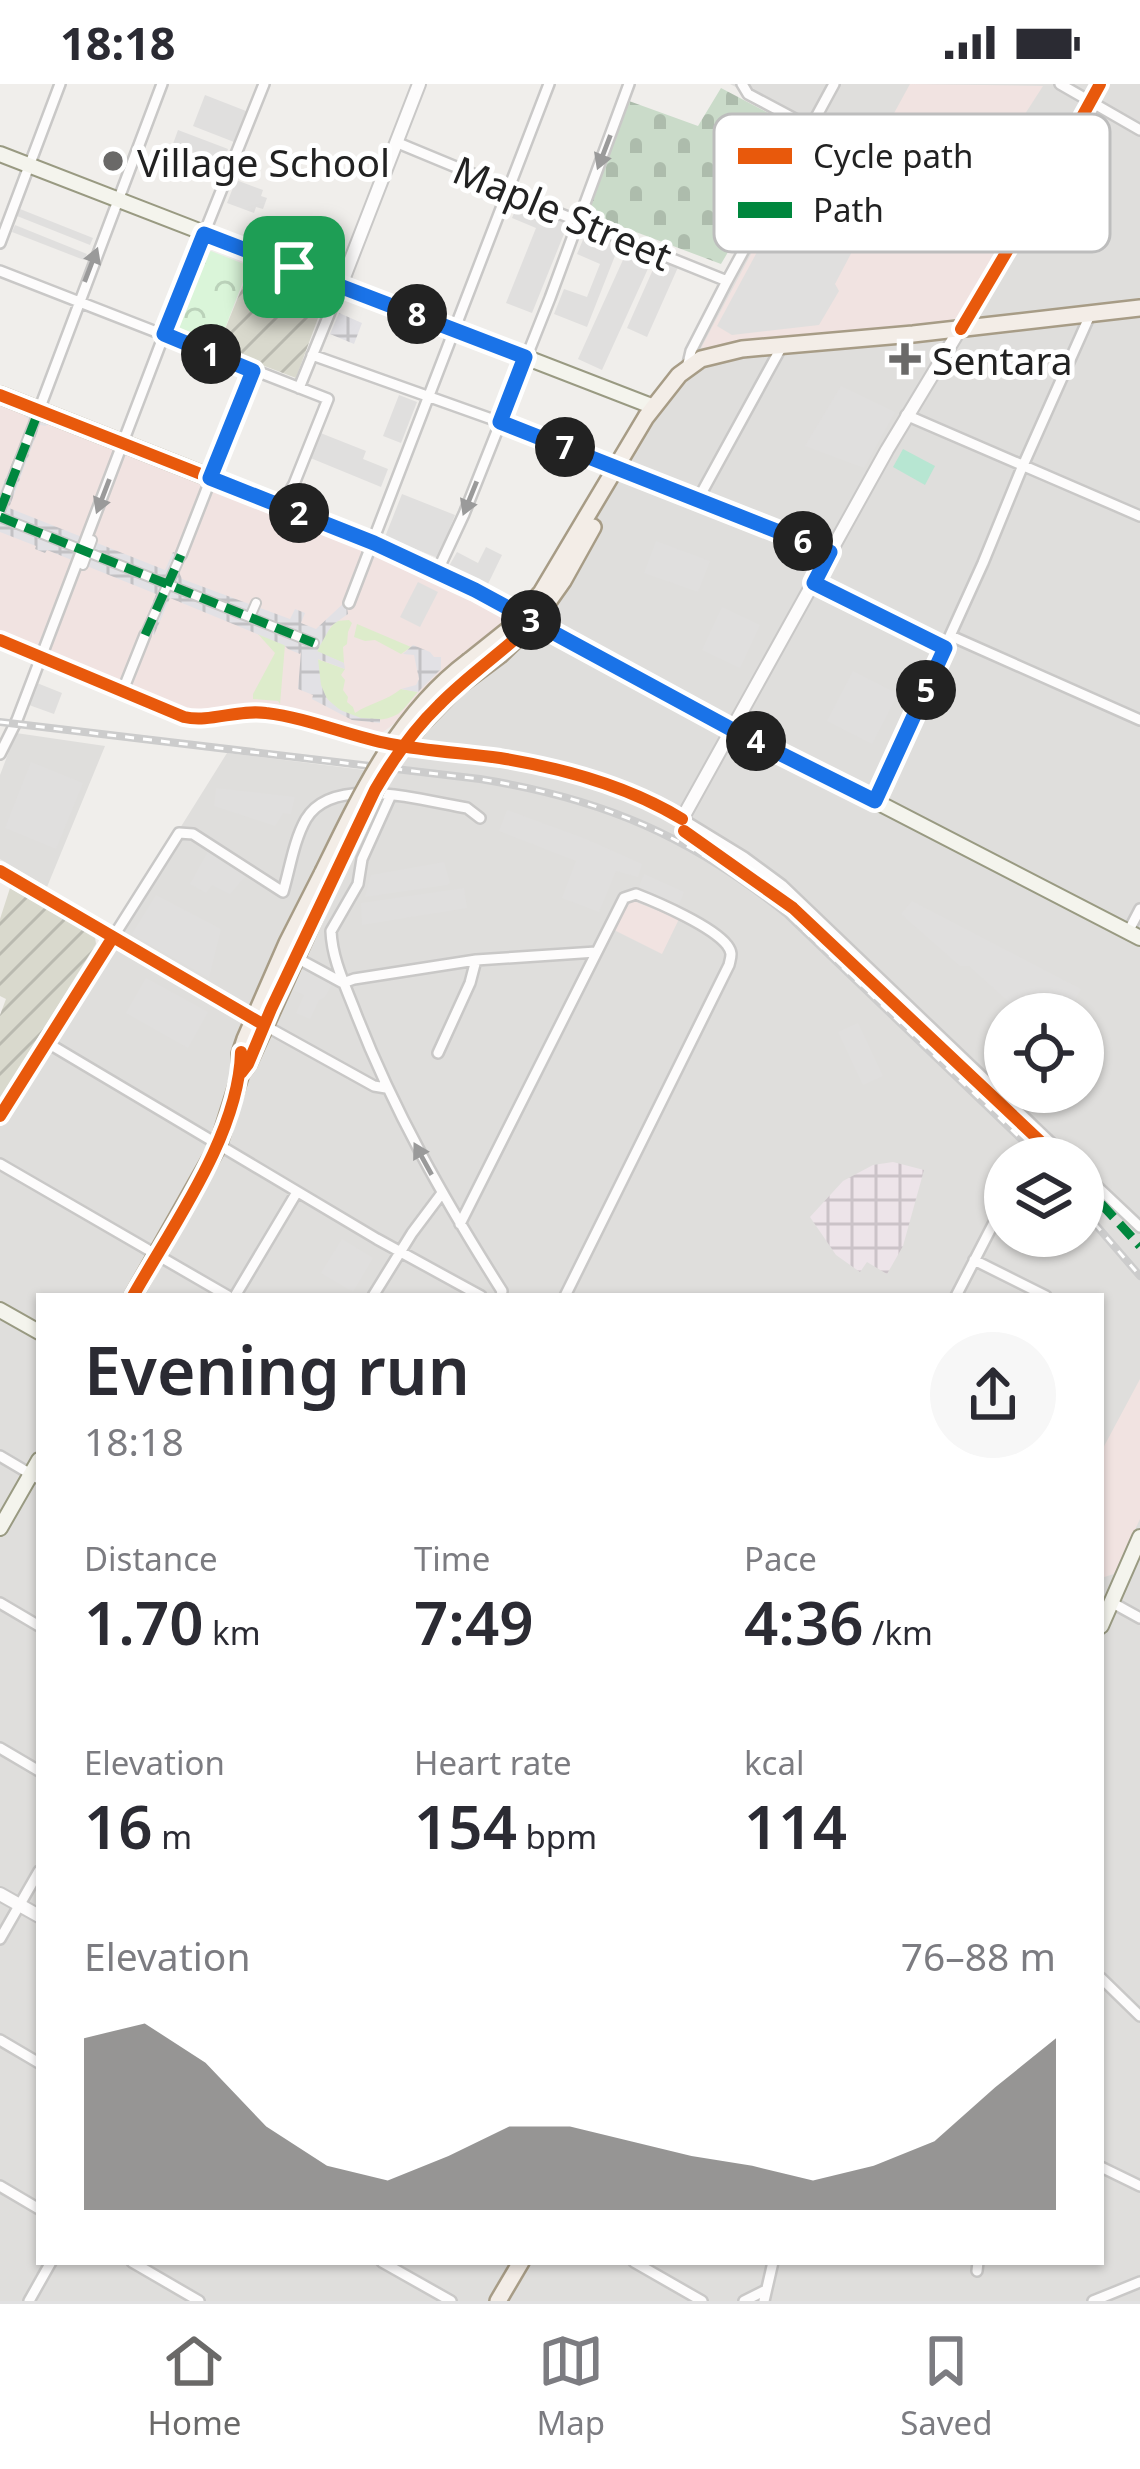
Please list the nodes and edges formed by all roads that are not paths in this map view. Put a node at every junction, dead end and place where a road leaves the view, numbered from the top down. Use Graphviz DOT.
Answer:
graph roads {
  1 [pos="60,84"];
  2 [pos="162,84"];
  3 [pos="265,84"];
  4 [pos="419,84"];
  5 [pos="549,84"];
  6 [pos="629,84"];
  7 [pos="742,84"];
  8 [pos="834,84"];
  9 [pos="1060,84"];
  10 [pos="1100,84"];
  11 [pos="1090,102"];
  12 [pos="786,114"];
  13 [pos="817,114"];
  14 [pos="1083,114"];
  15 [pos="1140,130"];
  16 [pos="398,143"];
  17 [pos="0,154"];
  18 [pos="30,166"];
  19 [pos="508,191"];
  20 [pos="116,200"];
  21 [pos="578,220"];
  22 [pos="204,234"];
  23 [pos="0,243"];
  24 [pos="743,252"];
  25 [pos="1007,252"];
  26 [pos="0,272"];
  27 [pos="728,280"];
  28 [pos="341,285"];
  29 [pos="78,301"];
  30 [pos="1140,308"];
  31 [pos="1090,315"];
  32 [pos="961,328"];
  33 [pos="455,329"];
  34 [pos="164,334"];
  35 [pos="782,346"];
  36 [pos="312,355"];
  37 [pos="525,357"];
  38 [pos="687,368"];
  39 [pos="253,371"];
  40 [pos="299,388"];
  41 [pos="0,395"];
  42 [pos="430,397"];
  43 [pos="654,407"];
  44 [pos="39,410"];
  45 [pos="906,415"];
  46 [pos="500,422"];
  47 [pos="123,442"];
  48 [pos="1024,464"];
  49 [pos="621,468"];
  50 [pos="210,478"];
  51 [pos="700,500"];
  52 [pos="281,506"];
  53 [pos="0,514"];
  54 [pos="1140,516"];
  55 [pos="88,538"];
  56 [pos="374,543"];
  57 [pos="830,552"];
  58 [pos="181,555"];
  59 [pos="81,556"];
  60 [pos="437,572"];
  61 [pos="814,583"];
  62 [pos="167,584"];
  63 [pos="256,603"];
  64 [pos="349,603"];
  65 [pos="250,617"];
  66 [pos="528,618"];
  67 [pos="145,634"];
  68 [pos="950,636"];
  69 [pos="0,640"];
  70 [pos="314,643"];
  71 [pos="945,648"];
  72 [pos="41,656"];
  73 [pos="123,690"];
  74 [pos="1140,719"];
  75 [pos="731,729"];
  76 [pos="0,754"];
  77 [pos="390,796"];
  78 [pos="875,801"];
  79 [pos="479,818"];
  80 [pos="682,819"];
  81 [pos="0,871"];
  82 [pos="1140,909"];
  83 [pos="1134,935"];
  84 [pos="113,938"];
  85 [pos="596,952"];
  86 [pos="290,954"];
  87 [pos="476,960"];
  88 [pos="343,983"];
  89 [pos="259,1022"];
  90 [pos="46,1042"];
  91 [pos="438,1054"];
  92 [pos="386,1088"];
  93 [pos="0,1116"];
  94 [pos="1045,1137"];
  95 [pos="218,1146"];
  96 [pos="0,1165"];
  97 [pos="297,1192"];
  98 [pos="442,1193"];
  99 [pos="1104,1193"];
  100 [pos="460,1224"];
  101 [pos="1140,1227"];
  102 [pos="984,1241"];
  103 [pos="400,1252"];
  104 [pos="156,1256"];
  105 [pos="974,1260"];
  106 [pos="135,1293"];
  107 [pos="225,1293"];
  108 [pos="233,1293"];
  109 [pos="376,1293"];
  110 [pos="475,1293"];
  111 [pos="502,1293"];
  112 [pos="566,1293"];
  113 [pos="958,1293"];
  114 [pos="1040,1293"];
  115 [pos="0,1310"];
  116 [pos="36,1330"];
  117 [pos="0,1456"];
  118 [pos="36,1471"];
  119 [pos="0,1528"];
  120 [pos="1140,1537"];
  121 [pos="1112,1593"];
  122 [pos="0,1603"];
  123 [pos="1104,1617"];
  124 [pos="1140,1618"];
  125 [pos="36,1624"];
  126 [pos="0,1748"];
  127 [pos="36,1769"];
  128 [pos="36,1876"];
  129 [pos="0,1894"];
  130 [pos="19,1905"];
  131 [pos="36,1914"];
  132 [pos="0,1939"];
  133 [pos="1104,1981"];
  134 [pos="1140,2016"];
  135 [pos="0,2040"];
  136 [pos="36,2061"];
  137 [pos="1104,2168"];
  138 [pos="1138,2181"];
  139 [pos="0,2186"];
  140 [pos="36,2207"];
  141 [pos="49,2265"];
  142 [pos="137,2265"];
  143 [pos="387,2265"];
  144 [pos="518,2265"];
  145 [pos="639,2265"];
  146 [pos="772,2265"];
  147 [pos="1140,2282"];
  148 [pos="766,2295"];
  149 [pos="29,2301"];
  150 [pos="199,2301"];
  151 [pos="451,2301"];
  152 [pos="498,2301"];
  153 [pos="702,2301"];
  154 [pos="744,2301"];
  155 [pos="1093,2301"];
  1 -- 18 [label="street"];
  2 -- 20 [label="street"];
  3 -- 22 [label="street"];
  4 -- 16 [label="street"];
  5 -- 19 [label="street"];
  6 -- 21 [label="street, one-way"];
  7 -- 12 [label="street"];
  8 -- 13 [label="street"];
  9 -- 11 [label="street"];
  10 -- 11 [label="street"];
  11 -- 14 [label="street"];
  11 -- 15 [label="street"];
  16 -- 19 [label="street, Maple Street"];
  16 -- 28 [label="street"];
  17 -- 18 [label="main road"];
  18 -- 20 [label="main road"];
  18 -- 23 [label="street"];
  19 -- 21 [label="street, Maple Street"];
  19 -- 33 [label="street"];
  20 -- 22 [label="main road"];
  29 -- 20 [label="street, one-way"];
  21 -- 27 [label="street, Maple Street"];
  21 -- 37 [label="street"];
  22 -- 28 [label="main road"];
  22 -- 34 [label="street"];
  24 -- 27 [label="street"];
  25 -- 32 [label="street"];
  26 -- 29 [label="street"];
  27 -- 38 [label="street"];
  28 -- 33 [label="main road"];
  28 -- 36 [label="street"];
  29 -- 34 [label="street"];
  29 -- 44 [label="street"];
  30 -- 31 [label="main road"];
  31 -- 32 [label="main road"];
  31 -- 48 [label="street"];
  32 -- 35 [label="main road"];
  32 -- 45 [label="street"];
  33 -- 37 [label="main road"];
  33 -- 42 [label="street"];
  34 -- 39 [label="street"];
  34 -- 47 [label="street"];
  35 -- 38 [label="main road"];
  35 -- 51 [label="street"];
  36 -- 40 [label="street"];
  36 -- 42 [label="street"];
  37 -- 43 [label="main road"];
  37 -- 46 [label="street"];
  38 -- 43 [label="main road"];
  39 -- 40 [label="street"];
  39 -- 50 [label="street"];
  40 -- 52 [label="street"];
  41 -- 44 [label="main road"];
  42 -- 46 [label="street"];
  42 -- 56 [label="street"];
  43 -- 49 [label="main road"];
  44 -- 47 [label="main road"];
  44 -- 53 [label="street"];
  45 -- 48 [label="street"];
  45 -- 57 [label="street"];
  46 -- 49 [label="street"];
  46 -- 60 [label="street, one-way"];
  47 -- 50 [label="main road"];
  47 -- 59 [label="street, one-way"];
  48 -- 54 [label="street"];
  48 -- 68 [label="street"];
  49 -- 51 [label="street"];
  49 -- 66 [label="main road"];
  50 -- 52 [label="main road"];
  50 -- 58 [label="street"];
  51 -- 57 [label="street"];
  52 -- 56 [label="main road"];
  53 -- 59 [label="street"];
  55 -- 59 [label="street"];
  56 -- 60 [label="main road"];
  56 -- 64 [label="street"];
  57 -- 61 [label="street"];
  58 -- 62 [label="street"];
  59 -- 62 [label="street"];
  59 -- 72 [label="street"];
  60 -- 66 [label="main road"];
  61 -- 71 [label="street"];
  61 -- 75 [label="street"];
  62 -- 65 [label="street"];
  62 -- 67 [label="street"];
  63 -- 65 [label="street"];
  65 -- 70 [label="street"];
  66 -- 75 [label="main road"];
  66 -- 86 [label="main road, bridge"];
  67 -- 73 [label="street"];
  68 -- 71 [label="street"];
  68 -- 74 [label="street"];
  69 -- 72 [label="street"];
  71 -- 78 [label="street"];
  72 -- 73 [label="street"];
  72 -- 76 [label="street"];
  73 -- 80 [label="street"];
  75 -- 78 [label="main road"];
  75 -- 80 [label="street"];
  77 -- 79 [label="street"];
  77 -- 84 [label="street"];
  77 -- 88 [label="street"];
  78 -- 83 [label="main road"];
  80 -- 94 [label="street"];
  81 -- 84 [label="street"];
  82 -- 83 [label="street"];
  84 -- 89 [label="street"];
  84 -- 90 [label="street"];
  85 -- 87 [label="street"];
  85 -- 100 [label="street"];
  85 -- 112 [label="street"];
  86 -- 88 [label="street"];
  86 -- 89 [label="main road"];
  87 -- 88 [label="street"];
  87 -- 91 [label="street"];
  88 -- 92 [label="street"];
  89 -- 92 [label="street"];
  89 -- 95 [label="main road"];
  90 -- 93 [label="street"];
  90 -- 95 [label="street"];
  98 -- 92 [label="street, one-way"];
  95 -- 97 [label="street"];
  95 -- 104 [label="main road"];
  96 -- 104 [label="street"];
  97 -- 103 [label="street"];
  97 -- 108 [label="street"];
  98 -- 100 [label="street"];
  98 -- 103 [label="street"];
  99 -- 101 [label="street"];
  100 -- 111 [label="street"];
  102 -- 105 [label="street"];
  103 -- 109 [label="street"];
  103 -- 110 [label="street"];
  104 -- 106 [label="main road"];
  104 -- 107 [label="street"];
  105 -- 113 [label="street"];
  105 -- 114 [label="street"];
  115 -- 116 [label="main road"];
  117 -- 118 [label="street"];
  118 -- 119 [label="main road"];
  120 -- 121 [label="main road"];
  121 -- 123 [label="main road"];
  121 -- 124 [label="street"];
  122 -- 125 [label="street"];
  126 -- 127 [label="street"];
  128 -- 130 [label="street"];
  129 -- 130 [label="street"];
  130 -- 131 [label="street"];
  130 -- 132 [label="street"];
  133 -- 134 [label="street"];
  135 -- 136 [label="street"];
  137 -- 138 [label="street"];
  139 -- 140 [label="street"];
  141 -- 149 [label="street"];
  142 -- 150 [label="street"];
  143 -- 151 [label="street"];
  144 -- 152 [label="main road"];
  145 -- 153 [label="street"];
  146 -- 148 [label="street"];
  147 -- 155 [label="street"];
  148 -- 154 [label="street"];
}
